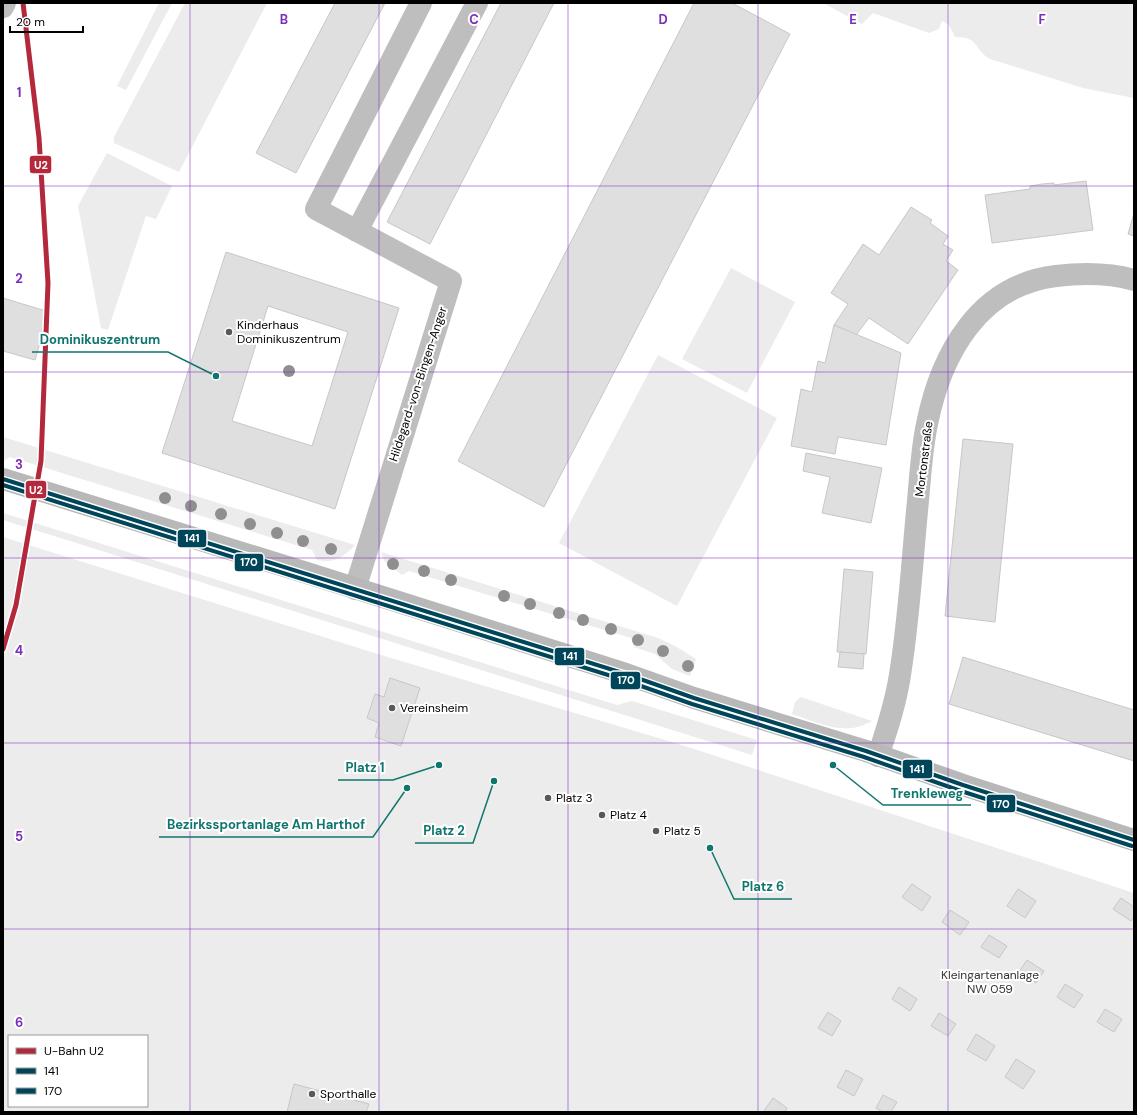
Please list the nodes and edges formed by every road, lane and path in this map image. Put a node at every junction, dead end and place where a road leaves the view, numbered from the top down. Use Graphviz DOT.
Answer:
graph roads {
  1 [pos="5,3"];
  2 [pos="421,3"];
  3 [pos="477,3"];
  4 [pos="3,7"];
  5 [pos="357,232"];
  6 [pos="1134,280"];
  7 [pos="3,479"];
  8 [pos="355,589"];
  9 [pos="878,756"];
  10 [pos="1134,840"];
  1 -- 4 [label="street"];
  2 -- 5 [label="street, Hildegard-von-Bingen-Anger"];
  3 -- 5 [label="street"];
  5 -- 8 [label="street, Hildegard-von-Bingen-Anger"];
  6 -- 9 [label="street, Mortonstraße"];
  7 -- 8 [label="main road"];
  8 -- 9 [label="main road"];
  9 -- 10 [label="main road"];
}
